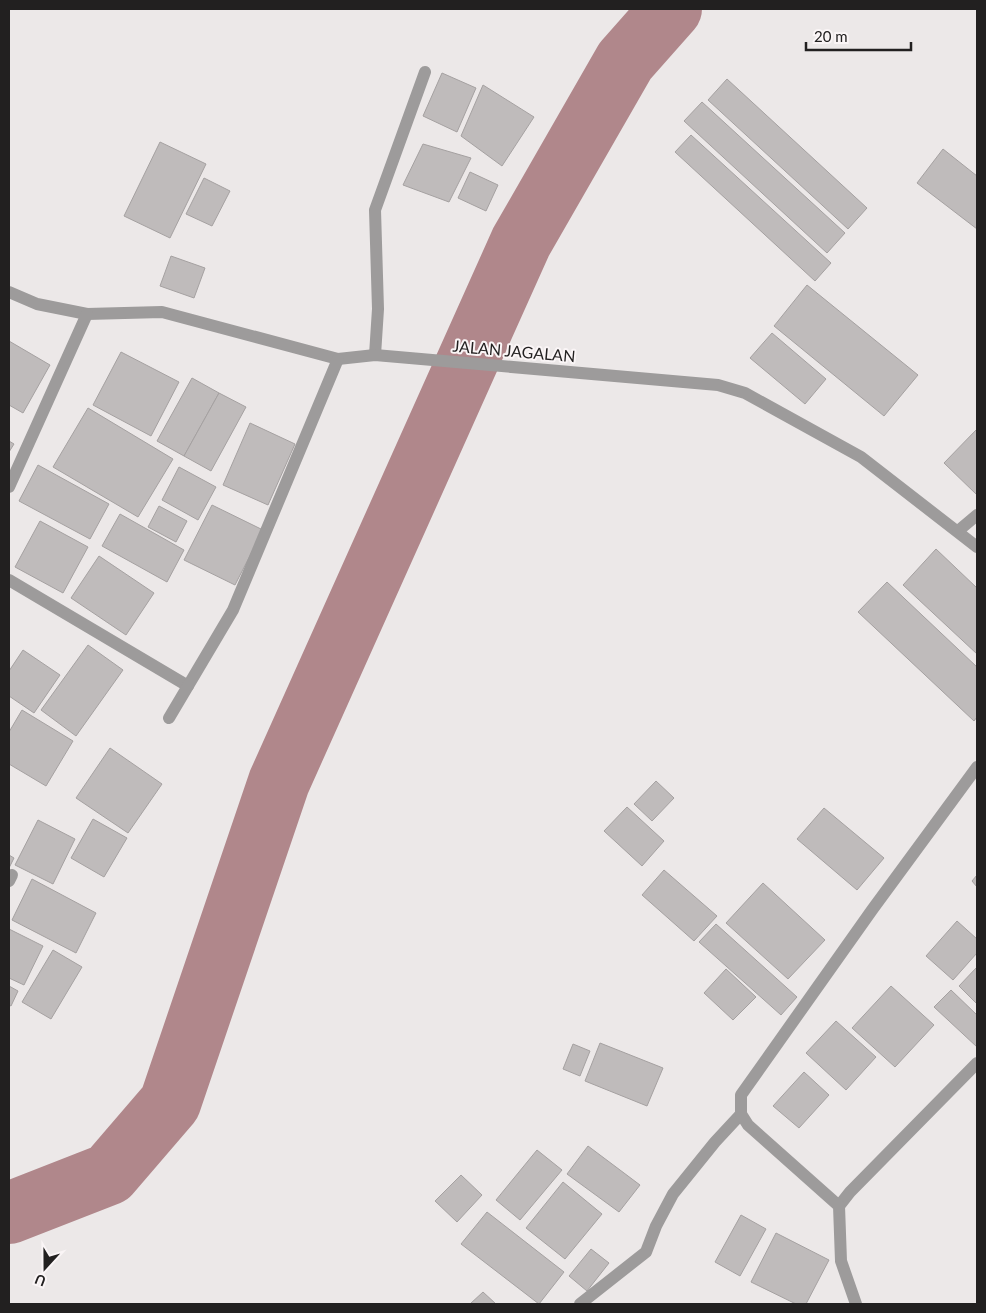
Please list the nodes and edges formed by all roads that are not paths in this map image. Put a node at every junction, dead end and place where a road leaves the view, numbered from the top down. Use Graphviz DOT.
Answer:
graph roads {
  1 [pos="425,72"];
  2 [pos="9,292"];
  3 [pos="86,314"];
  4 [pos="375,355"];
  5 [pos="338,359"];
  6 [pos="9,487"];
  7 [pos="977,515"];
  8 [pos="958,531"];
  9 [pos="977,547"];
  10 [pos="9,580"];
  11 [pos="188,686"];
  12 [pos="169,718"];
  13 [pos="977,767"];
  14 [pos="977,1063"];
  15 [pos="741,1114"];
  16 [pos="839,1206"];
  17 [pos="580,1304"];
  18 [pos="856,1304"];
  1 -- 4 [label="street"];
  2 -- 3 [label="street, JALAN JAGALAN"];
  3 -- 5 [label="street, JALAN JAGALAN"];
  3 -- 6 [label="street"];
  4 -- 5 [label="street, JALAN JAGALAN"];
  4 -- 8 [label="street, JALAN JAGALAN"];
  5 -- 11 [label="street"];
  7 -- 8 [label="street"];
  8 -- 9 [label="street, JALAN JAGALAN"];
  10 -- 11 [label="street"];
  11 -- 12 [label="street"];
  13 -- 15 [label="street"];
  14 -- 16 [label="street"];
  15 -- 16 [label="street"];
  15 -- 17 [label="street"];
  16 -- 18 [label="street"];
}
